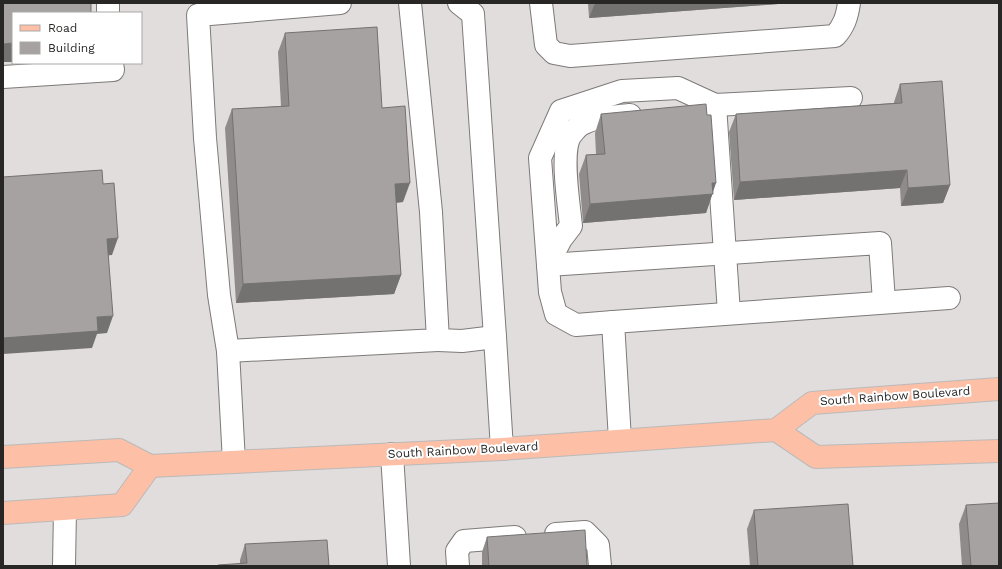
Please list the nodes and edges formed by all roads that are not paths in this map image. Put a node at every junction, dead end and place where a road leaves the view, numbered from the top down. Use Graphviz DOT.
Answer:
graph roads {
  1 [pos="340,3"];
  2 [pos="410,3"];
  3 [pos="542,3"];
  4 [pos="849,3"];
  5 [pos="468,7"];
  6 [pos="195,9"];
  7 [pos="112,64"];
  8 [pos="3,77"];
  9 [pos="851,98"];
  10 [pos="715,105"];
  11 [pos="652,114"];
  12 [pos="725,253"];
  13 [pos="548,265"];
  14 [pos="949,298"];
  15 [pos="884,302"];
  16 [pos="729,313"];
  17 [pos="613,322"];
  18 [pos="495,337"];
  19 [pos="438,340"];
  20 [pos="228,351"];
  21 [pos="999,388"];
  22 [pos="776,430"];
  23 [pos="620,440"];
  24 [pos="502,448"];
  25 [pos="999,451"];
  26 [pos="392,454"];
  27 [pos="3,457"];
  28 [pos="234,462"];
  29 [pos="150,466"];
  30 [pos="64,509"];
  31 [pos="3,513"];
  32 [pos="64,566"];
  33 [pos="399,566"];
  34 [pos="458,566"];
  35 [pos="600,566"];
  1 -- 6 [label="lane"];
  2 -- 19 [label="lane"];
  3 -- 4 [label="lane"];
  5 -- 18 [label="lane"];
  6 -- 20 [label="lane"];
  7 -- 8 [label="lane"];
  9 -- 10 [label="lane"];
  10 -- 12 [label="lane"];
  10 -- 13 [label="lane"];
  11 -- 13 [label="lane"];
  12 -- 13 [label="lane"];
  12 -- 15 [label="lane"];
  12 -- 16 [label="lane"];
  13 -- 17 [label="lane"];
  14 -- 15 [label="lane"];
  15 -- 16 [label="lane"];
  16 -- 17 [label="lane"];
  17 -- 23 [label="lane"];
  18 -- 19 [label="lane"];
  18 -- 24 [label="lane"];
  19 -- 20 [label="lane"];
  20 -- 28 [label="lane"];
  21 -- 22 [label="main road, South Rainbow Boulevard"];
  22 -- 23 [label="main road, South Rainbow Boulevard"];
  22 -- 25 [label="main road"];
  23 -- 24 [label="main road, South Rainbow Boulevard"];
  24 -- 26 [label="main road, South Rainbow Boulevard"];
  26 -- 28 [label="main road, South Rainbow Boulevard"];
  26 -- 33 [label="lane"];
  27 -- 29 [label="main road"];
  28 -- 29 [label="main road, South Rainbow Boulevard"];
  29 -- 30 [label="main road"];
  30 -- 31 [label="main road"];
  30 -- 32 [label="lane"];
  34 -- 35 [label="lane"];
}
